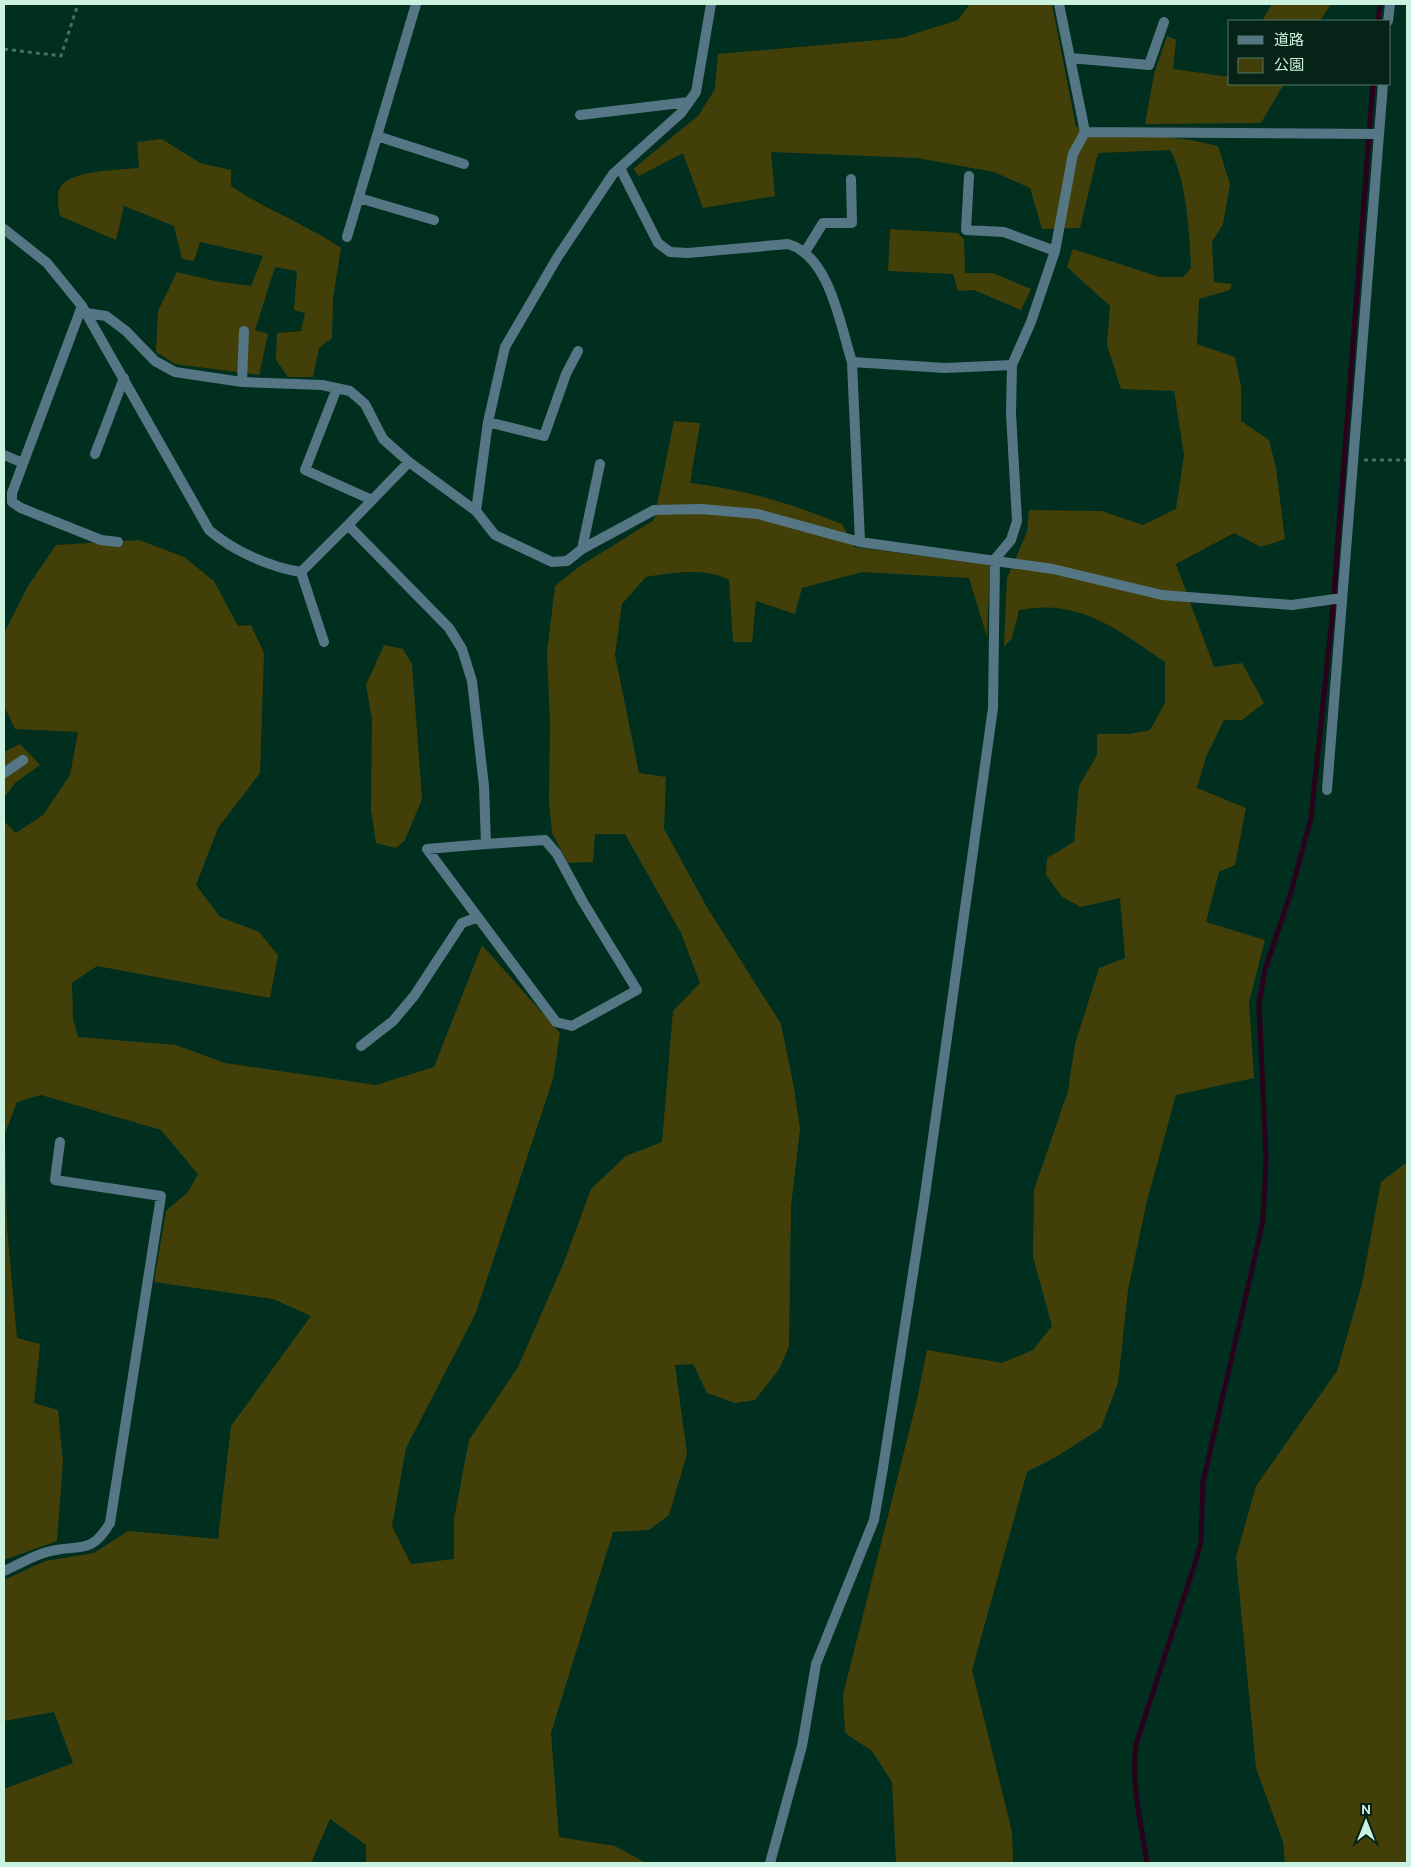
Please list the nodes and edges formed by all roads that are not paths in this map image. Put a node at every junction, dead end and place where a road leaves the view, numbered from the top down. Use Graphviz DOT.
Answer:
graph roads {
  1 [pos="416,4"];
  2 [pos="712,4"];
  3 [pos="1060,4"];
  4 [pos="1390,4"];
  5 [pos="1388,20"];
  6 [pos="1164,22"];
  7 [pos="1070,58"];
  8 [pos="1383,85"];
  9 [pos="689,102"];
  10 [pos="580,115"];
  11 [pos="1085,132"];
  12 [pos="1372,134"];
  13 [pos="377,136"];
  14 [pos="464,164"];
  15 [pos="620,168"];
  16 [pos="969,176"];
  17 [pos="851,179"];
  18 [pos="358,198"];
  19 [pos="434,220"];
  20 [pos="4,229"];
  21 [pos="347,237"];
  22 [pos="1055,251"];
  23 [pos="805,252"];
  24 [pos="84,310"];
  25 [pos="244,331"];
  26 [pos="578,351"];
  27 [pos="852,362"];
  28 [pos="1012,365"];
  29 [pos="124,378"];
  30 [pos="242,382"];
  31 [pos="337,388"];
  32 [pos="488,422"];
  33 [pos="95,454"];
  34 [pos="4,455"];
  35 [pos="409,462"];
  36 [pos="24,463"];
  37 [pos="600,464"];
  38 [pos="372,500"];
  39 [pos="476,511"];
  40 [pos="348,525"];
  41 [pos="118,542"];
  42 [pos="860,542"];
  43 [pos="582,549"];
  44 [pos="995,559"];
  45 [pos="302,572"];
  46 [pos="1337,598"];
  47 [pos="324,642"];
  48 [pos="23,760"];
  49 [pos="4,773"];
  50 [pos="1327,790"];
  51 [pos="486,844"];
  52 [pos="478,917"];
  53 [pos="361,1046"];
  54 [pos="60,1142"];
  55 [pos="4,1571"];
  56 [pos="770,1863"];
  1 -- 13 [label="street"];
  2 -- 9 [label="street"];
  3 -- 7 [label="street"];
  4 -- 5 [label="street"];
  6 -- 7 [label="street"];
  7 -- 11 [label="street"];
  8 -- 12 [label="street"];
  9 -- 10 [label="street"];
  9 -- 15 [label="street"];
  11 -- 12 [label="street"];
  11 -- 22 [label="street"];
  12 -- 46 [label="street"];
  13 -- 14 [label="street"];
  13 -- 18 [label="street"];
  15 -- 23 [label="street"];
  15 -- 32 [label="street"];
  16 -- 22 [label="street"];
  17 -- 23 [label="street"];
  18 -- 19 [label="street"];
  18 -- 21 [label="street"];
  20 -- 24 [label="street"];
  22 -- 28 [label="street"];
  23 -- 27 [label="street"];
  24 -- 29 [label="street"];
  24 -- 30 [label="street"];
  24 -- 36 [label="street"];
  25 -- 30 [label="street"];
  26 -- 32 [label="street"];
  27 -- 28 [label="street"];
  27 -- 42 [label="street"];
  28 -- 44 [label="street"];
  29 -- 33 [label="street"];
  29 -- 45 [label="street"];
  30 -- 31 [label="street"];
  31 -- 35 [label="street"];
  31 -- 38 [label="street"];
  32 -- 39 [label="street"];
  34 -- 36 [label="street"];
  35 -- 38 [label="street"];
  35 -- 39 [label="street"];
  36 -- 41 [label="street"];
  37 -- 43 [label="street"];
  38 -- 40 [label="street"];
  39 -- 43 [label="street"];
  40 -- 45 [label="street"];
  40 -- 51 [label="street"];
  42 -- 43 [label="street"];
  42 -- 44 [label="street"];
  44 -- 46 [label="street"];
  44 -- 56 [label="street"];
  45 -- 47 [label="street"];
  46 -- 50 [label="street"];
  48 -- 49 [label="street"];
  51 -- 52 [label="street"];
  51 -- 52 [label="street"];
  52 -- 53 [label="street"];
  54 -- 55 [label="street"];
}
